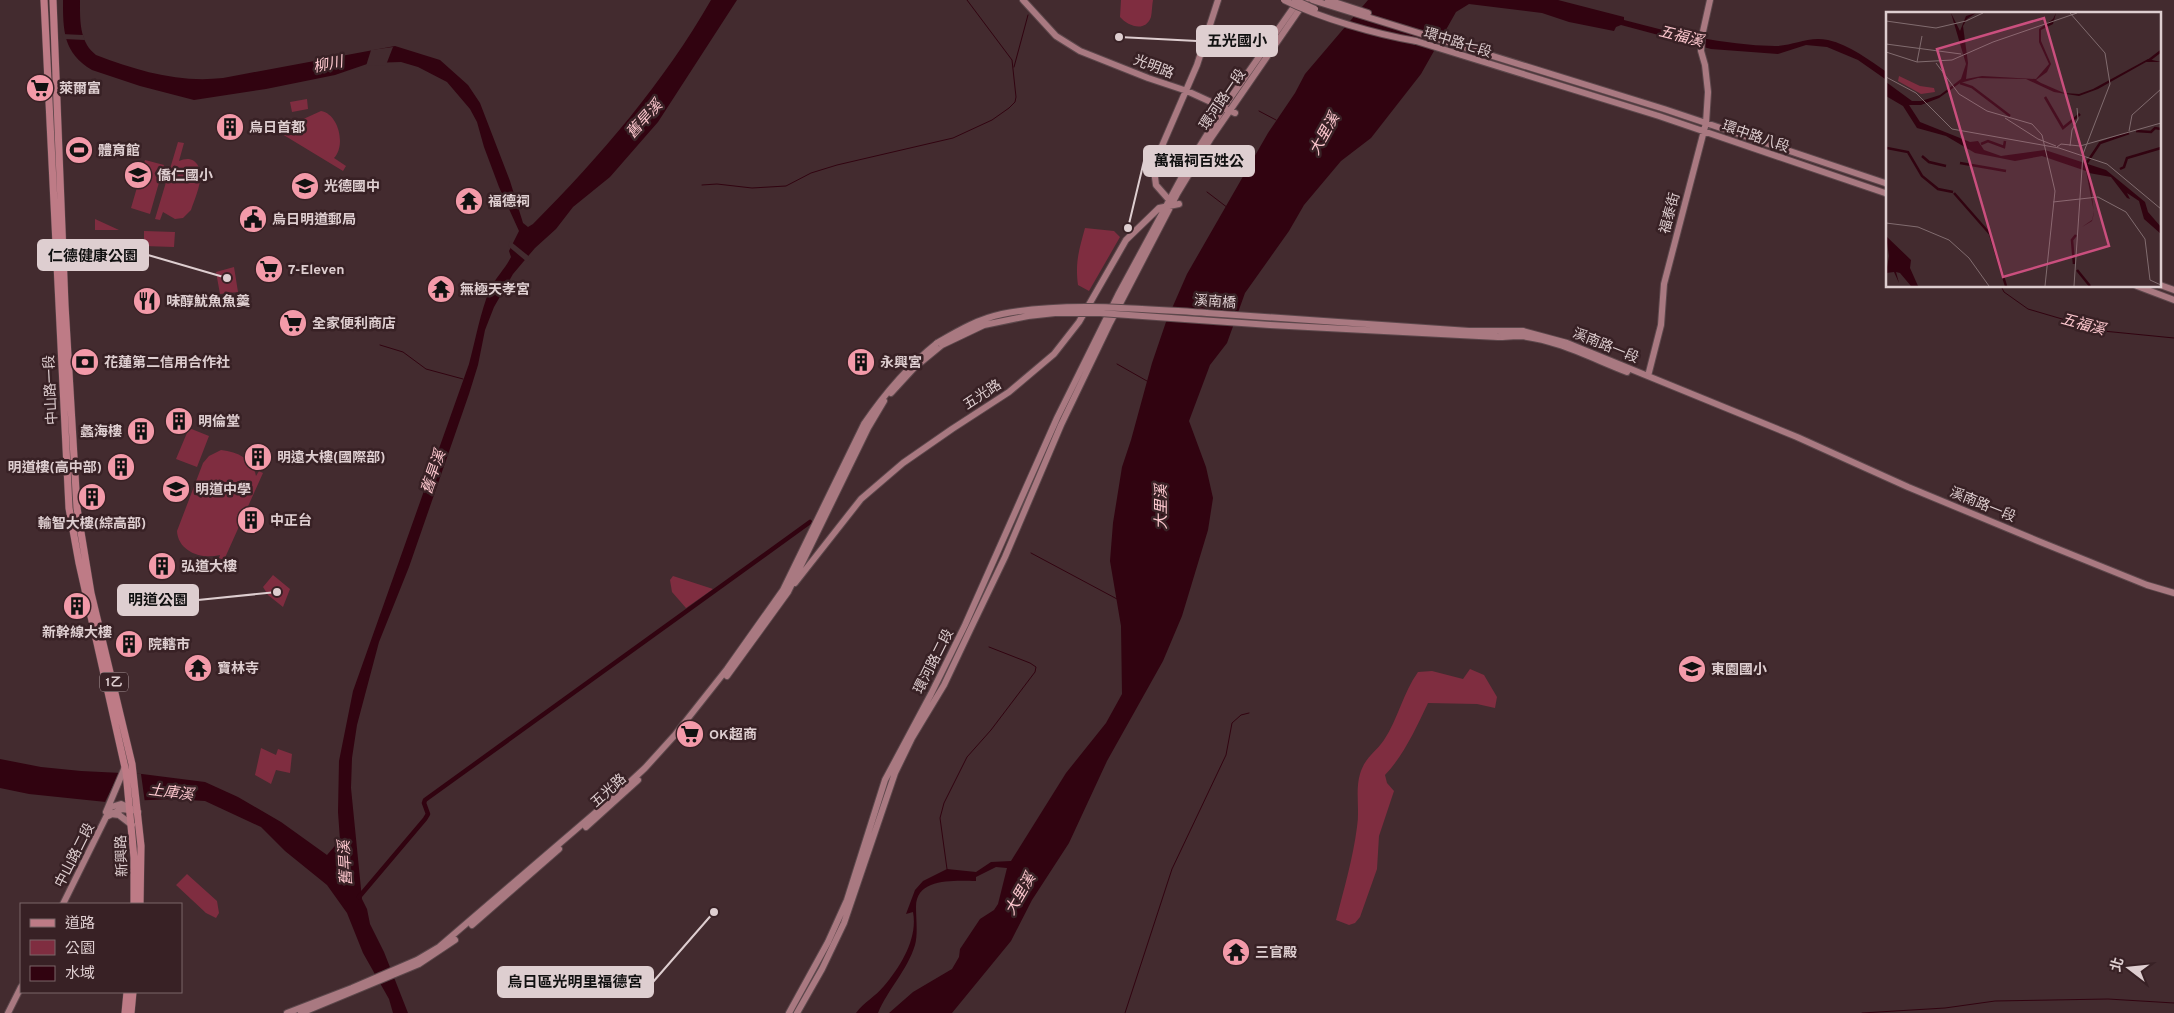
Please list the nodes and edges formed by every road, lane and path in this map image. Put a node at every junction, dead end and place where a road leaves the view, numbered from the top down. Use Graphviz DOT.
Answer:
graph roads {
  1 [pos="44,0"];
  2 [pos="53,0"];
  3 [pos="1023,0"];
  4 [pos="1218,0"];
  5 [pos="1284,0"];
  6 [pos="1297,0"];
  7 [pos="1306,0"];
  8 [pos="1312,0"];
  9 [pos="1328,0"];
  10 [pos="1710,0"];
  11 [pos="1420,34"];
  12 [pos="1416,41"];
  13 [pos="1187,91"];
  14 [pos="1617,95"];
  15 [pos="1615,104"];
  16 [pos="1229,110"];
  17 [pos="1706,123"];
  18 [pos="1705,132"];
  19 [pos="1886,183"];
  20 [pos="1886,193"];
  21 [pos="1171,203"];
  22 [pos="2162,286"];
  23 [pos="2142,288"];
  24 [pos="2174,290"];
  25 [pos="2174,300"];
  26 [pos="1107,322"];
  27 [pos="1497,334"];
  28 [pos="940,344"];
  29 [pos="1645,377"];
  30 [pos="785,591"];
  31 [pos="2174,592"];
  32 [pos="127,771"];
  33 [pos="133,808"];
  34 [pos="108,814"];
  35 [pos="132,825"];
  36 [pos="64,903"];
  37 [pos="134,903"];
  38 [pos="140,903"];
  39 [pos="366,984"];
  40 [pos="20,989"];
  41 [pos="126,993"];
  42 [pos="133,993"];
  43 [pos="8,1013"];
  44 [pos="125,1013"];
  45 [pos="131,1013"];
  46 [pos="287,1013"];
  47 [pos="301,1013"];
  48 [pos="789,1013"];
  49 [pos="796,1013"];
  1 -- 32 [label="main road, 中山路一段 / 1乙"];
  2 -- 32 [label="main road, 中山路一段 / 1乙"];
  3 -- 13 [label="street, 光明路"];
  4 -- 13 [label="street"];
  5 -- 12 [label="street, bridge"];
  6 -- 12 [label="street, 環中路七段, bridge"];
  6 -- 16 [label="street, 環河路一段"];
  7 -- 16 [label="street, 環河路一段"];
  8 -- 11 [label="street, 環中路七段"];
  9 -- 11 [label="street"];
  10 -- 17 [label="street, 福泰街"];
  11 -- 14 [label="street, 環中路七段"];
  12 -- 15 [label="street, 環中路七段"];
  13 -- 16 [label="street, 光明路"];
  13 -- 21 [label="street"];
  14 -- 17 [label="street, 環中路八段"];
  15 -- 18 [label="street, 環中路八段"];
  16 -- 21 [label="street, 環河路一段"];
  17 -- 18 [label="street, 福泰街"];
  17 -- 19 [label="street, 環中路八段"];
  18 -- 20 [label="street, 環中路八段"];
  18 -- 29 [label="street, 福泰街"];
  21 -- 26 [label="street, 環河路一段"];
  21 -- 30 [label="street, 五光路"];
  22 -- 24 [label="street"];
  23 -- 25 [label="street"];
  26 -- 48 [label="street, 環河路二段"];
  26 -- 49 [label="street, 環河路二段"];
  27 -- 28 [label="street, 溪南橋, bridge"];
  27 -- 29 [label="street, 溪南路一段"];
  28 -- 30 [label="street, 五光路"];
  29 -- 31 [label="street, 溪南路一段"];
  30 -- 39 [label="street, 五光路"];
  32 -- 33 [label="main road, 1乙"];
  32 -- 34 [label="street"];
  33 -- 34 [label="street, 中山路二段"];
  33 -- 35 [label="main road, 新興路 / 1乙"];
  33 -- 38 [label="main road, 新興路 / 1乙"];
  34 -- 35 [label="street"];
  34 -- 36 [label="street, 中山路二段"];
  35 -- 37 [label="main road, 新興路 / 1乙"];
  39 -- 46 [label="street"];
  39 -- 47 [label="street"];
  40 -- 43 [label="street"];
  41 -- 44 [label="main road"];
  42 -- 45 [label="main road"];
}
